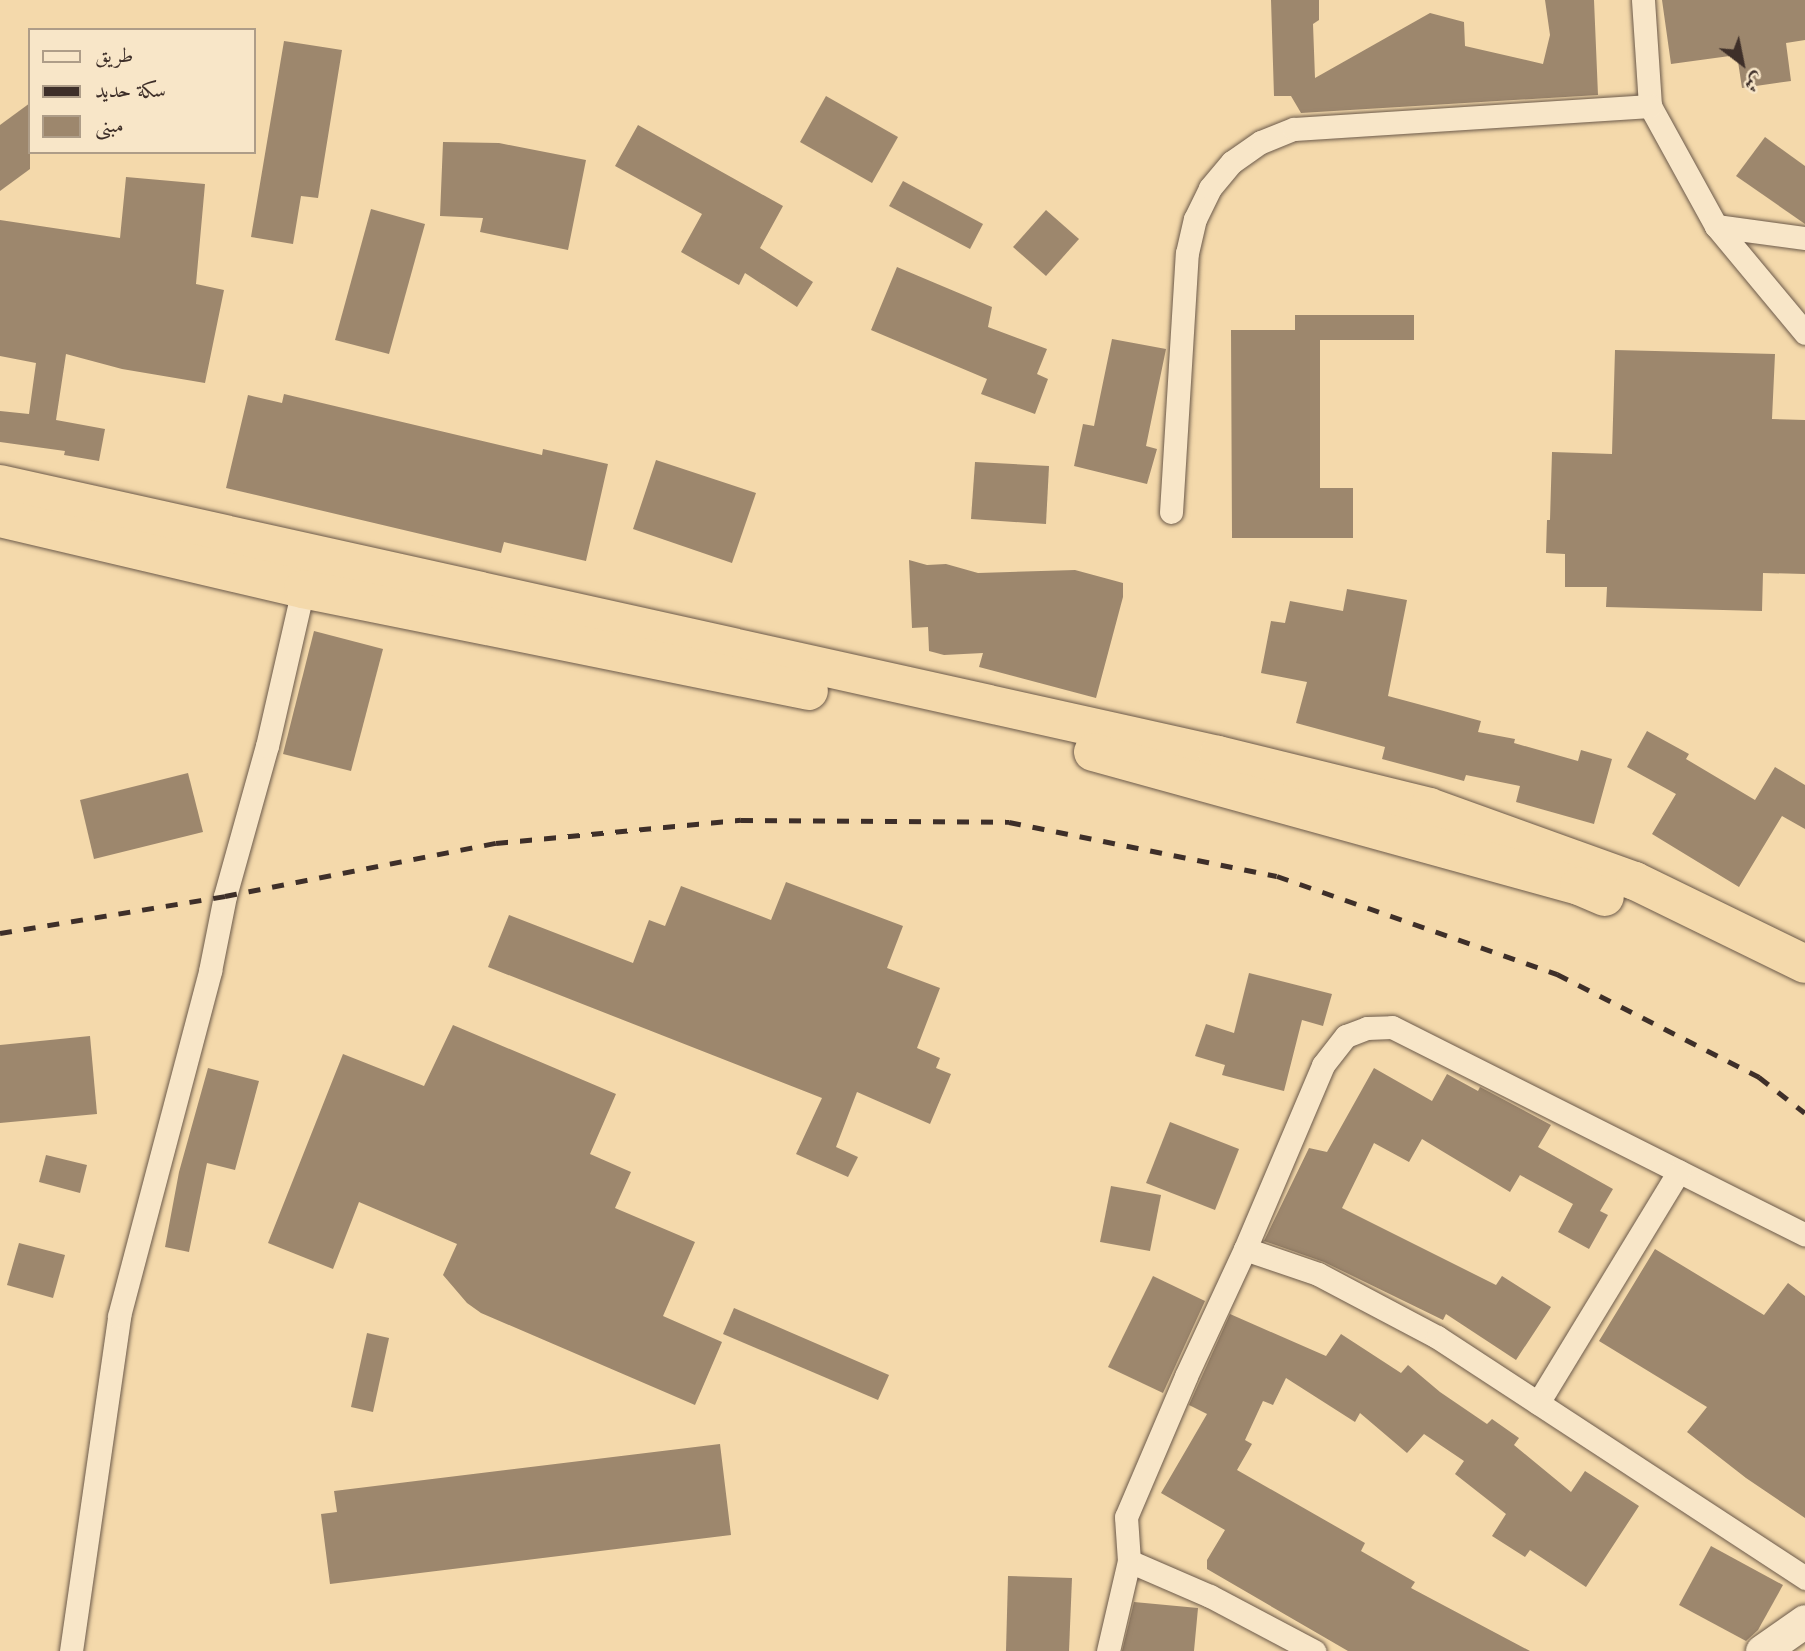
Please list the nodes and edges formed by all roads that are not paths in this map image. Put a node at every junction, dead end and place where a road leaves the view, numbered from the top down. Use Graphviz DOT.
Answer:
graph roads {
  1 [pos="1643,0"];
  2 [pos="1650,106"];
  3 [pos="1716,226"];
  4 [pos="1805,238"];
  5 [pos="1805,333"];
  6 [pos="0,484"];
  7 [pos="1171,512"];
  8 [pos="0,518"];
  9 [pos="303,589"];
  10 [pos="1804,970"];
  11 [pos="1679,1171"];
  12 [pos="1805,1235"];
  13 [pos="1245,1249"];
  14 [pos="1538,1403"];
  15 [pos="1129,1561"];
  16 [pos="1805,1578"];
  17 [pos="1805,1621"];
  18 [pos="71,1651"];
  19 [pos="1108,1651"];
  20 [pos="1314,1651"];
  21 [pos="1762,1651"];
  1 -- 2 [label="street"];
  2 -- 3 [label="street"];
  2 -- 7 [label="street"];
  3 -- 4 [label="street"];
  3 -- 5 [label="street"];
  6 -- 10 [label="highway"];
  8 -- 9 [label="highway"];
  9 -- 10 [label="highway"];
  9 -- 18 [label="street"];
  11 -- 12 [label="street"];
  11 -- 13 [label="street"];
  11 -- 14 [label="street"];
  13 -- 14 [label="street"];
  13 -- 15 [label="street"];
  14 -- 16 [label="street"];
  15 -- 19 [label="street"];
  15 -- 20 [label="street"];
  17 -- 21 [label="street"];
}
